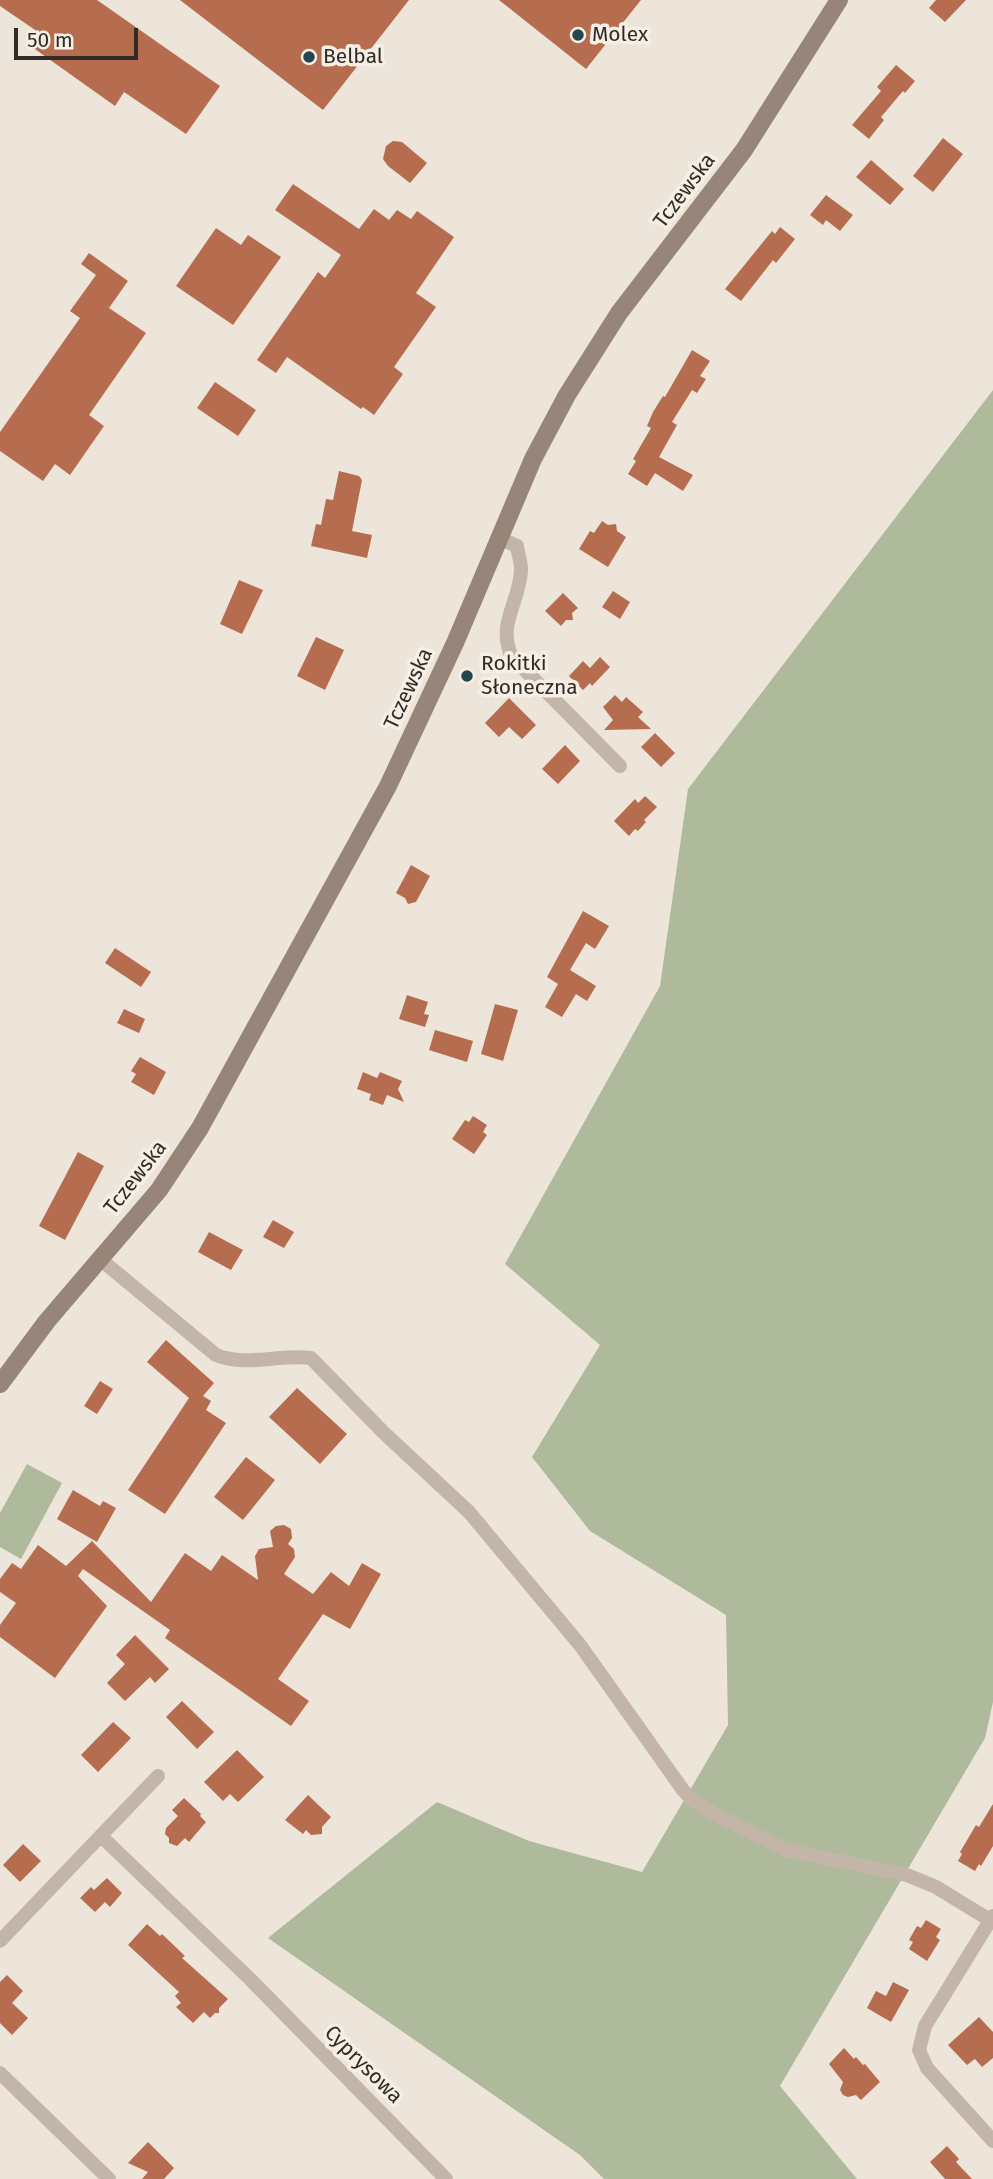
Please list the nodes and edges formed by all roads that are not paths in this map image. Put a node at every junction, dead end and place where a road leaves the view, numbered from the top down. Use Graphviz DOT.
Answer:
graph roads {
  1 [pos="839,0"];
  2 [pos="499,538"];
  3 [pos="620,766"];
  4 [pos="100,1259"];
  5 [pos="0,1384"];
  6 [pos="158,1776"];
  7 [pos="102,1837"];
  8 [pos="992,1919"];
  9 [pos="0,1941"];
  10 [pos="0,2073"];
  11 [pos="993,2141"];
  12 [pos="108,2179"];
  13 [pos="446,2179"];
  1 -- 2 [label="street, Tczewska"];
  2 -- 3 [label="street"];
  2 -- 4 [label="street, Tczewska"];
  4 -- 5 [label="street, Tczewska"];
  4 -- 8 [label="street"];
  6 -- 7 [label="street"];
  7 -- 9 [label="street"];
  7 -- 13 [label="street, Cyprysowa"];
  8 -- 11 [label="street"];
  10 -- 12 [label="street"];
}
